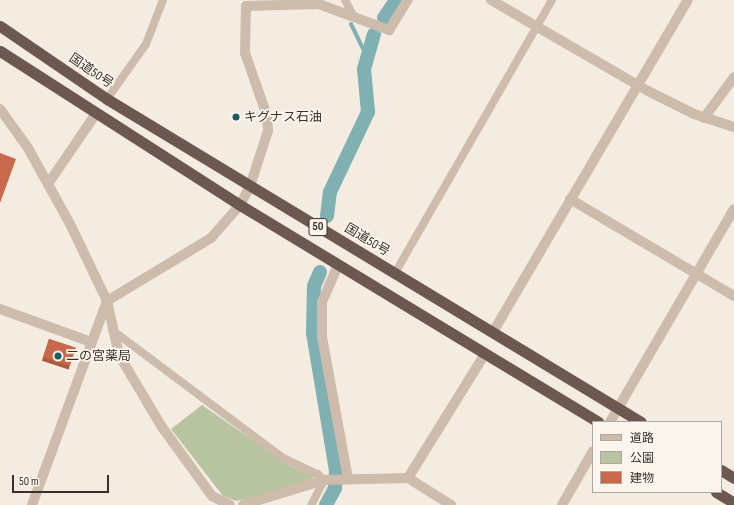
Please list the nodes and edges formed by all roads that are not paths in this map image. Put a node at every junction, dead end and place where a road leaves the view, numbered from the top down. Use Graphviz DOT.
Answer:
graph roads {
  1 [pos="163,0"];
  2 [pos="345,0"];
  3 [pos="408,0"];
  4 [pos="491,0"];
  5 [pos="552,0"];
  6 [pos="688,0"];
  7 [pos="246,3"];
  8 [pos="353,15"];
  9 [pos="0,26"];
  10 [pos="537,26"];
  11 [pos="0,52"];
  12 [pos="734,77"];
  13 [pos="639,86"];
  14 [pos="107,99"];
  15 [pos="0,109"];
  16 [pos="95,115"];
  17 [pos="704,118"];
  18 [pos="734,127"];
  19 [pos="48,184"];
  20 [pos="250,186"];
  21 [pos="570,199"];
  22 [pos="240,205"];
  23 [pos="734,209"];
  24 [pos="338,264"];
  25 [pos="395,273"];
  26 [pos="696,273"];
  27 [pos="734,296"];
  28 [pos="107,301"];
  29 [pos="0,309"];
  30 [pos="112,330"];
  31 [pos="493,332"];
  32 [pos="92,342"];
  33 [pos="485,354"];
  34 [pos="617,408"];
  35 [pos="598,421"];
  36 [pos="610,421"];
  37 [pos="639,421"];
  38 [pos="592,453"];
  39 [pos="722,471"];
  40 [pos="408,478"];
  41 [pos="734,478"];
  42 [pos="348,479"];
  43 [pos="324,480"];
  44 [pos="718,493"];
  45 [pos="734,503"];
  46 [pos="32,505"];
  47 [pos="230,505"];
  48 [pos="243,505"];
  49 [pos="311,505"];
  50 [pos="451,505"];
  51 [pos="562,505"];
  1 -- 14 [label="lane"];
  2 -- 8 [label="lane"];
  3 -- 8 [label="street"];
  4 -- 10 [label="street"];
  5 -- 10 [label="lane"];
  6 -- 13 [label="street"];
  7 -- 8 [label="street"];
  7 -- 20 [label="street"];
  9 -- 14 [label="highway, 国道50号 / 50"];
  10 -- 13 [label="street"];
  10 -- 25 [label="lane"];
  11 -- 16 [label="highway, 50"];
  12 -- 17 [label="street"];
  13 -- 17 [label="street"];
  13 -- 21 [label="street"];
  14 -- 20 [label="highway, 国道50号 / 50"];
  15 -- 19 [label="street"];
  16 -- 19 [label="street"];
  16 -- 22 [label="highway, 50"];
  17 -- 18 [label="street"];
  19 -- 28 [label="street"];
  20 -- 22 [label="street"];
  20 -- 25 [label="highway, 国道50号 / 50"];
  21 -- 26 [label="street"];
  21 -- 31 [label="street"];
  22 -- 24 [label="highway, 50"];
  22 -- 28 [label="street"];
  23 -- 26 [label="street"];
  24 -- 33 [label="highway, 50"];
  24 -- 42 [label="street"];
  25 -- 31 [label="highway, 国道50号 / 50"];
  26 -- 27 [label="street"];
  26 -- 34 [label="street"];
  28 -- 30 [label="street"];
  28 -- 32 [label="street"];
  29 -- 32 [label="street"];
  30 -- 43 [label="lane"];
  30 -- 47 [label="street"];
  31 -- 34 [label="highway, 国道50号 / 50"];
  32 -- 46 [label="street"];
  33 -- 35 [label="highway, 50"];
  33 -- 40 [label="street"];
  34 -- 36 [label="street"];
  34 -- 37 [label="highway, 国道50号 / 50"];
  38 -- 51 [label="street"];
  39 -- 41 [label="highway"];
  40 -- 42 [label="street"];
  40 -- 50 [label="street"];
  42 -- 43 [label="street"];
  43 -- 48 [label="street"];
  43 -- 49 [label="lane"];
  44 -- 45 [label="highway"];
}
